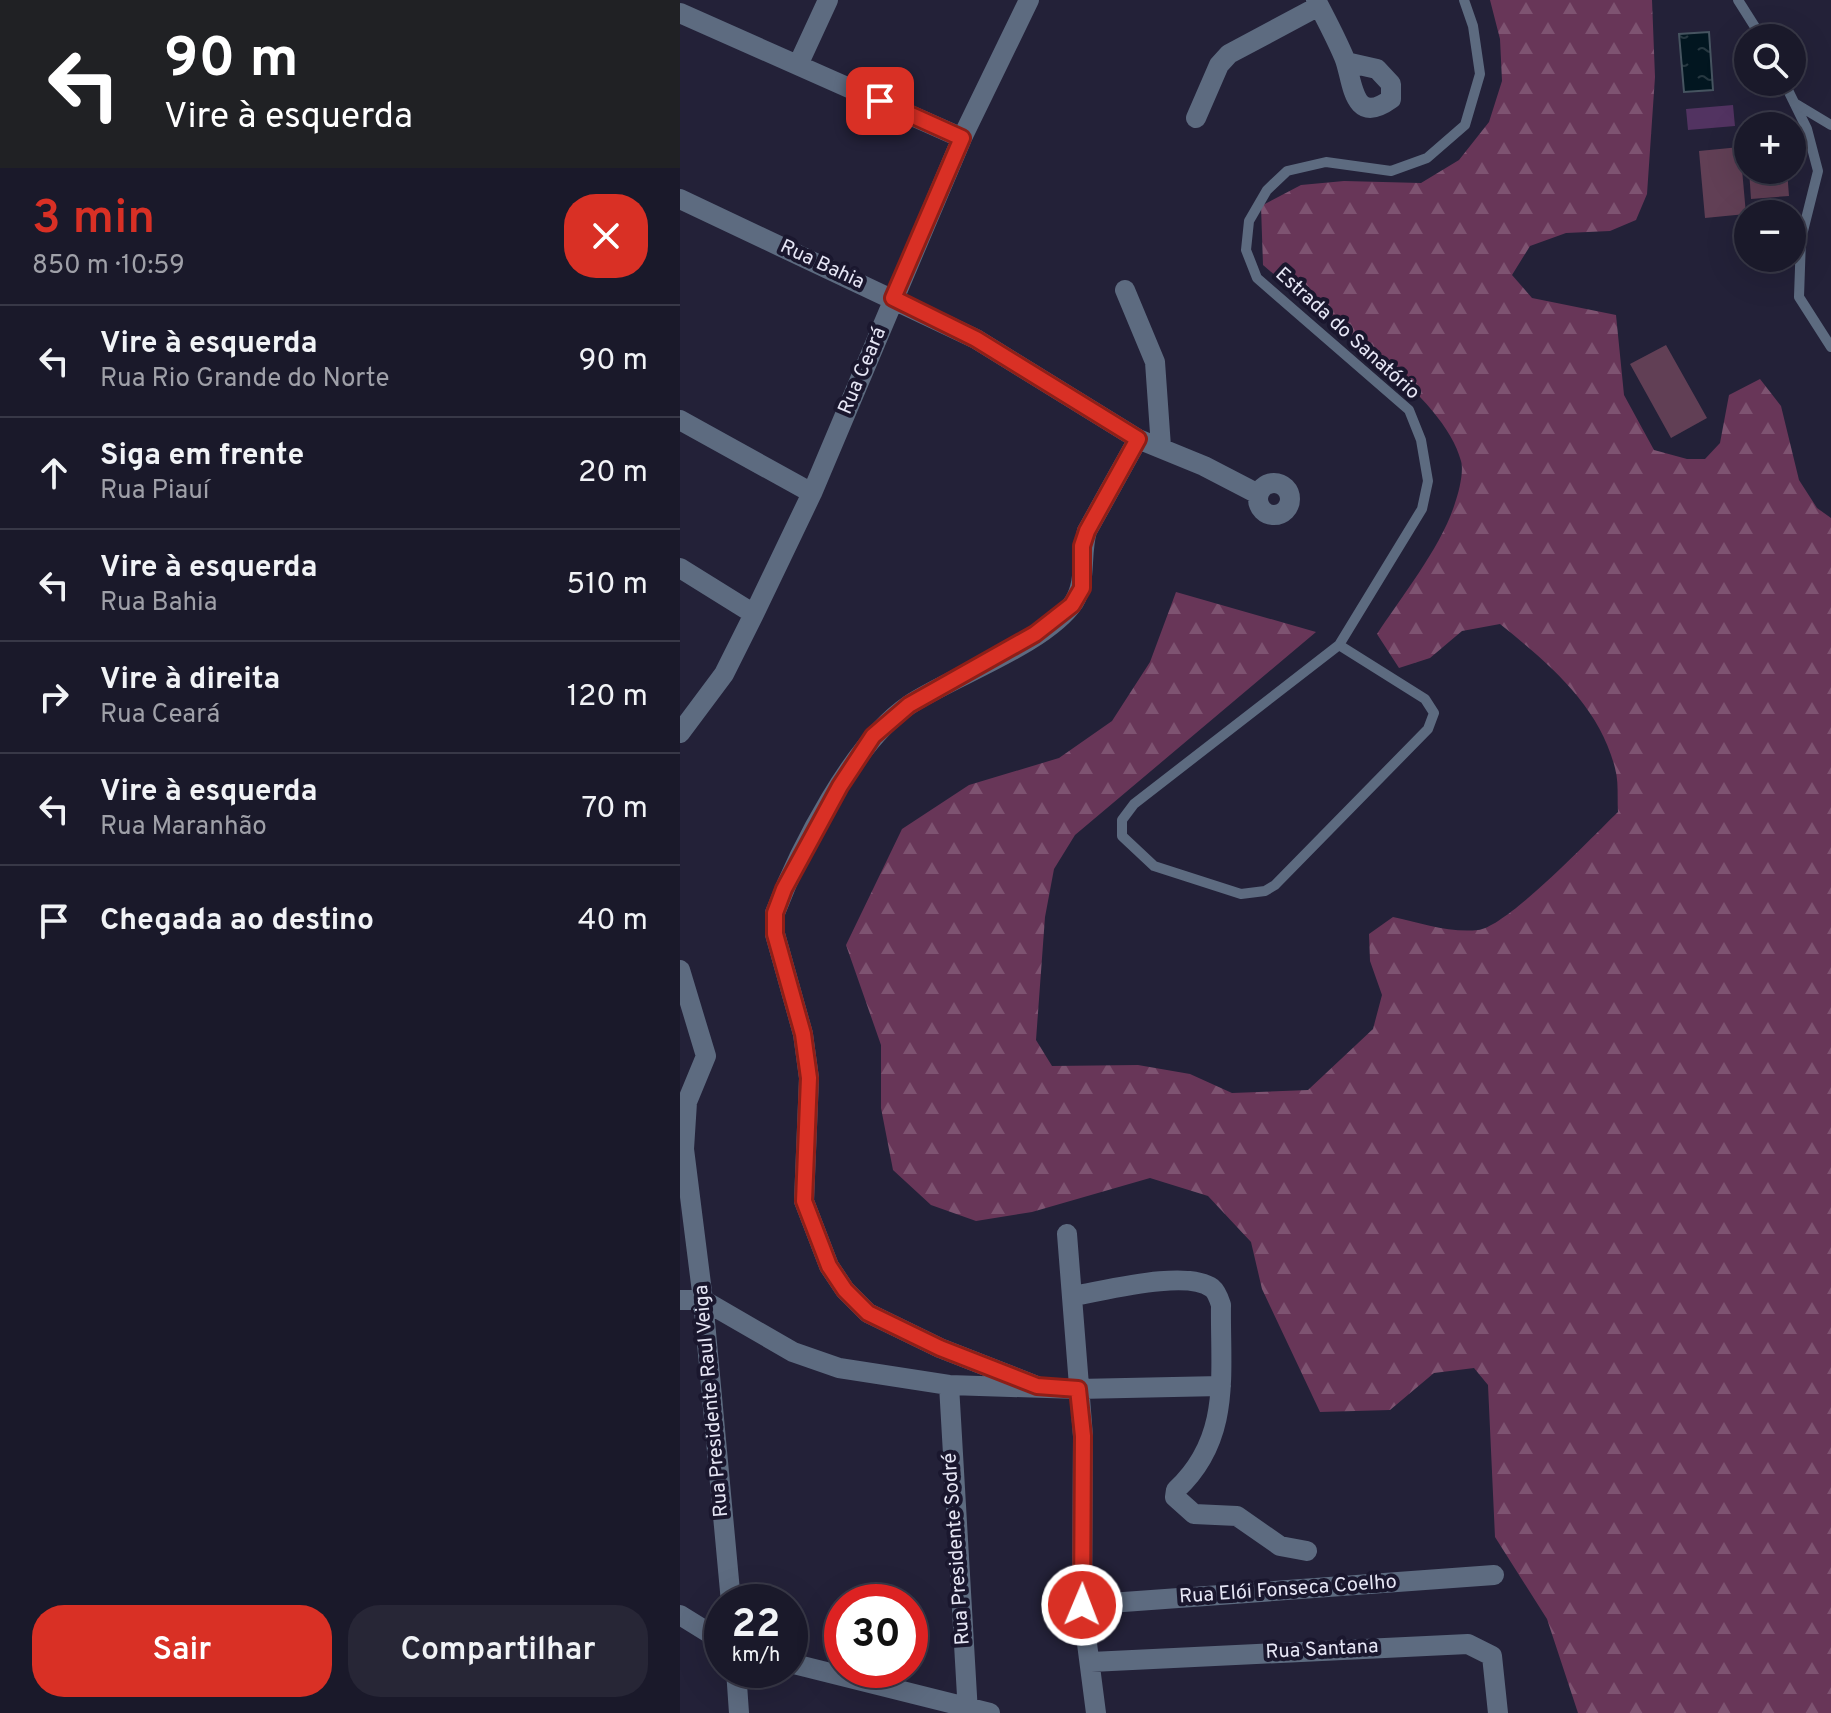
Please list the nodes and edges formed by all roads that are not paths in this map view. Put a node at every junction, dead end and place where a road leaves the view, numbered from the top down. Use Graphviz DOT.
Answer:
graph roads {
  1 [pos="828,0"];
  2 [pos="1029,0"];
  3 [pos="1464,0"];
  4 [pos="1738,0"];
  5 [pos="1318,3"];
  6 [pos="680,13"];
  7 [pos="1753,24"];
  8 [pos="1346,62"];
  9 [pos="798,65"];
  10 [pos="1791,96"];
  11 [pos="1794,103"];
  12 [pos="1196,118"];
  13 [pos="1831,125"];
  14 [pos="962,138"];
  15 [pos="680,199"];
  16 [pos="1125,290"];
  17 [pos="893,298"];
  18 [pos="1831,347"];
  19 [pos="680,420"];
  20 [pos="1138,439"];
  21 [pos="1161,447"];
  22 [pos="812,493"];
  23 [pos="1258,494"];
  24 [pos="680,568"];
  25 [pos="754,614"];
  26 [pos="1339,645"];
  27 [pos="680,733"];
  28 [pos="680,970"];
  29 [pos="1067,1234"];
  30 [pos="1073,1296"];
  31 [pos="680,1300"];
  32 [pos="703,1300"];
  33 [pos="949,1385"];
  34 [pos="1037,1386"];
  35 [pos="1221,1386"];
  36 [pos="1078,1389"];
  37 [pos="1307,1551"];
  38 [pos="1494,1575"];
  39 [pos="729,1584"];
  40 [pos="1082,1605"];
  41 [pos="680,1615"];
  42 [pos="704,1630"];
  43 [pos="1091,1662"];
  44 [pos="808,1668"];
  45 [pos="737,1688"];
  46 [pos="968,1710"];
  47 [pos="739,1713"];
  48 [pos="990,1713"];
  49 [pos="1096,1713"];
  50 [pos="1498,1713"];
  1 -- 9 [label="street"];
  2 -- 14 [label="street, Rua Ceará"];
  3 -- 26 [label="lane, Estrada do Sanatório"];
  4 -- 7 [label="lane"];
  5 -- 8 [label="street"];
  5 -- 12 [label="street"];
  6 -- 9 [label="street"];
  9 -- 14 [label="street"];
  10 -- 11 [label="lane"];
  11 -- 13 [label="lane"];
  11 -- 18 [label="lane"];
  14 -- 17 [label="street, Rua Ceará"];
  15 -- 17 [label="street, Rua Bahia"];
  16 -- 21 [label="street"];
  17 -- 20 [label="street, Rua Bahia"];
  17 -- 22 [label="street, Rua Ceará"];
  19 -- 22 [label="street"];
  20 -- 21 [label="street, Rua Bahia"];
  20 -- 34 [label="street"];
  21 -- 23 [label="street, Rua Bahia"];
  22 -- 25 [label="street, Rua Ceará"];
  24 -- 25 [label="street"];
  25 -- 27 [label="street, Rua Ceará"];
  26 -- 26 [label="lane, Estrada do Sanatório"];
  28 -- 32 [label="street, Rua Presidente Raul Veiga"];
  29 -- 30 [label="street"];
  30 -- 35 [label="street"];
  30 -- 36 [label="street"];
  31 -- 32 [label="street"];
  32 -- 33 [label="street"];
  32 -- 39 [label="street, Rua Presidente Raul Veiga"];
  33 -- 34 [label="street"];
  33 -- 46 [label="street, Rua Presidente Sodré"];
  34 -- 36 [label="street"];
  35 -- 36 [label="street"];
  35 -- 37 [label="street"];
  36 -- 40 [label="street"];
  38 -- 40 [label="street, Rua Elói Fonseca Coelho"];
  40 -- 43 [label="street"];
  41 -- 42 [label="street"];
  43 -- 49 [label="street"];
  43 -- 50 [label="street, Rua Santana"];
  44 -- 46 [label="street"];
  45 -- 47 [label="street"];
  46 -- 48 [label="street"];
}
